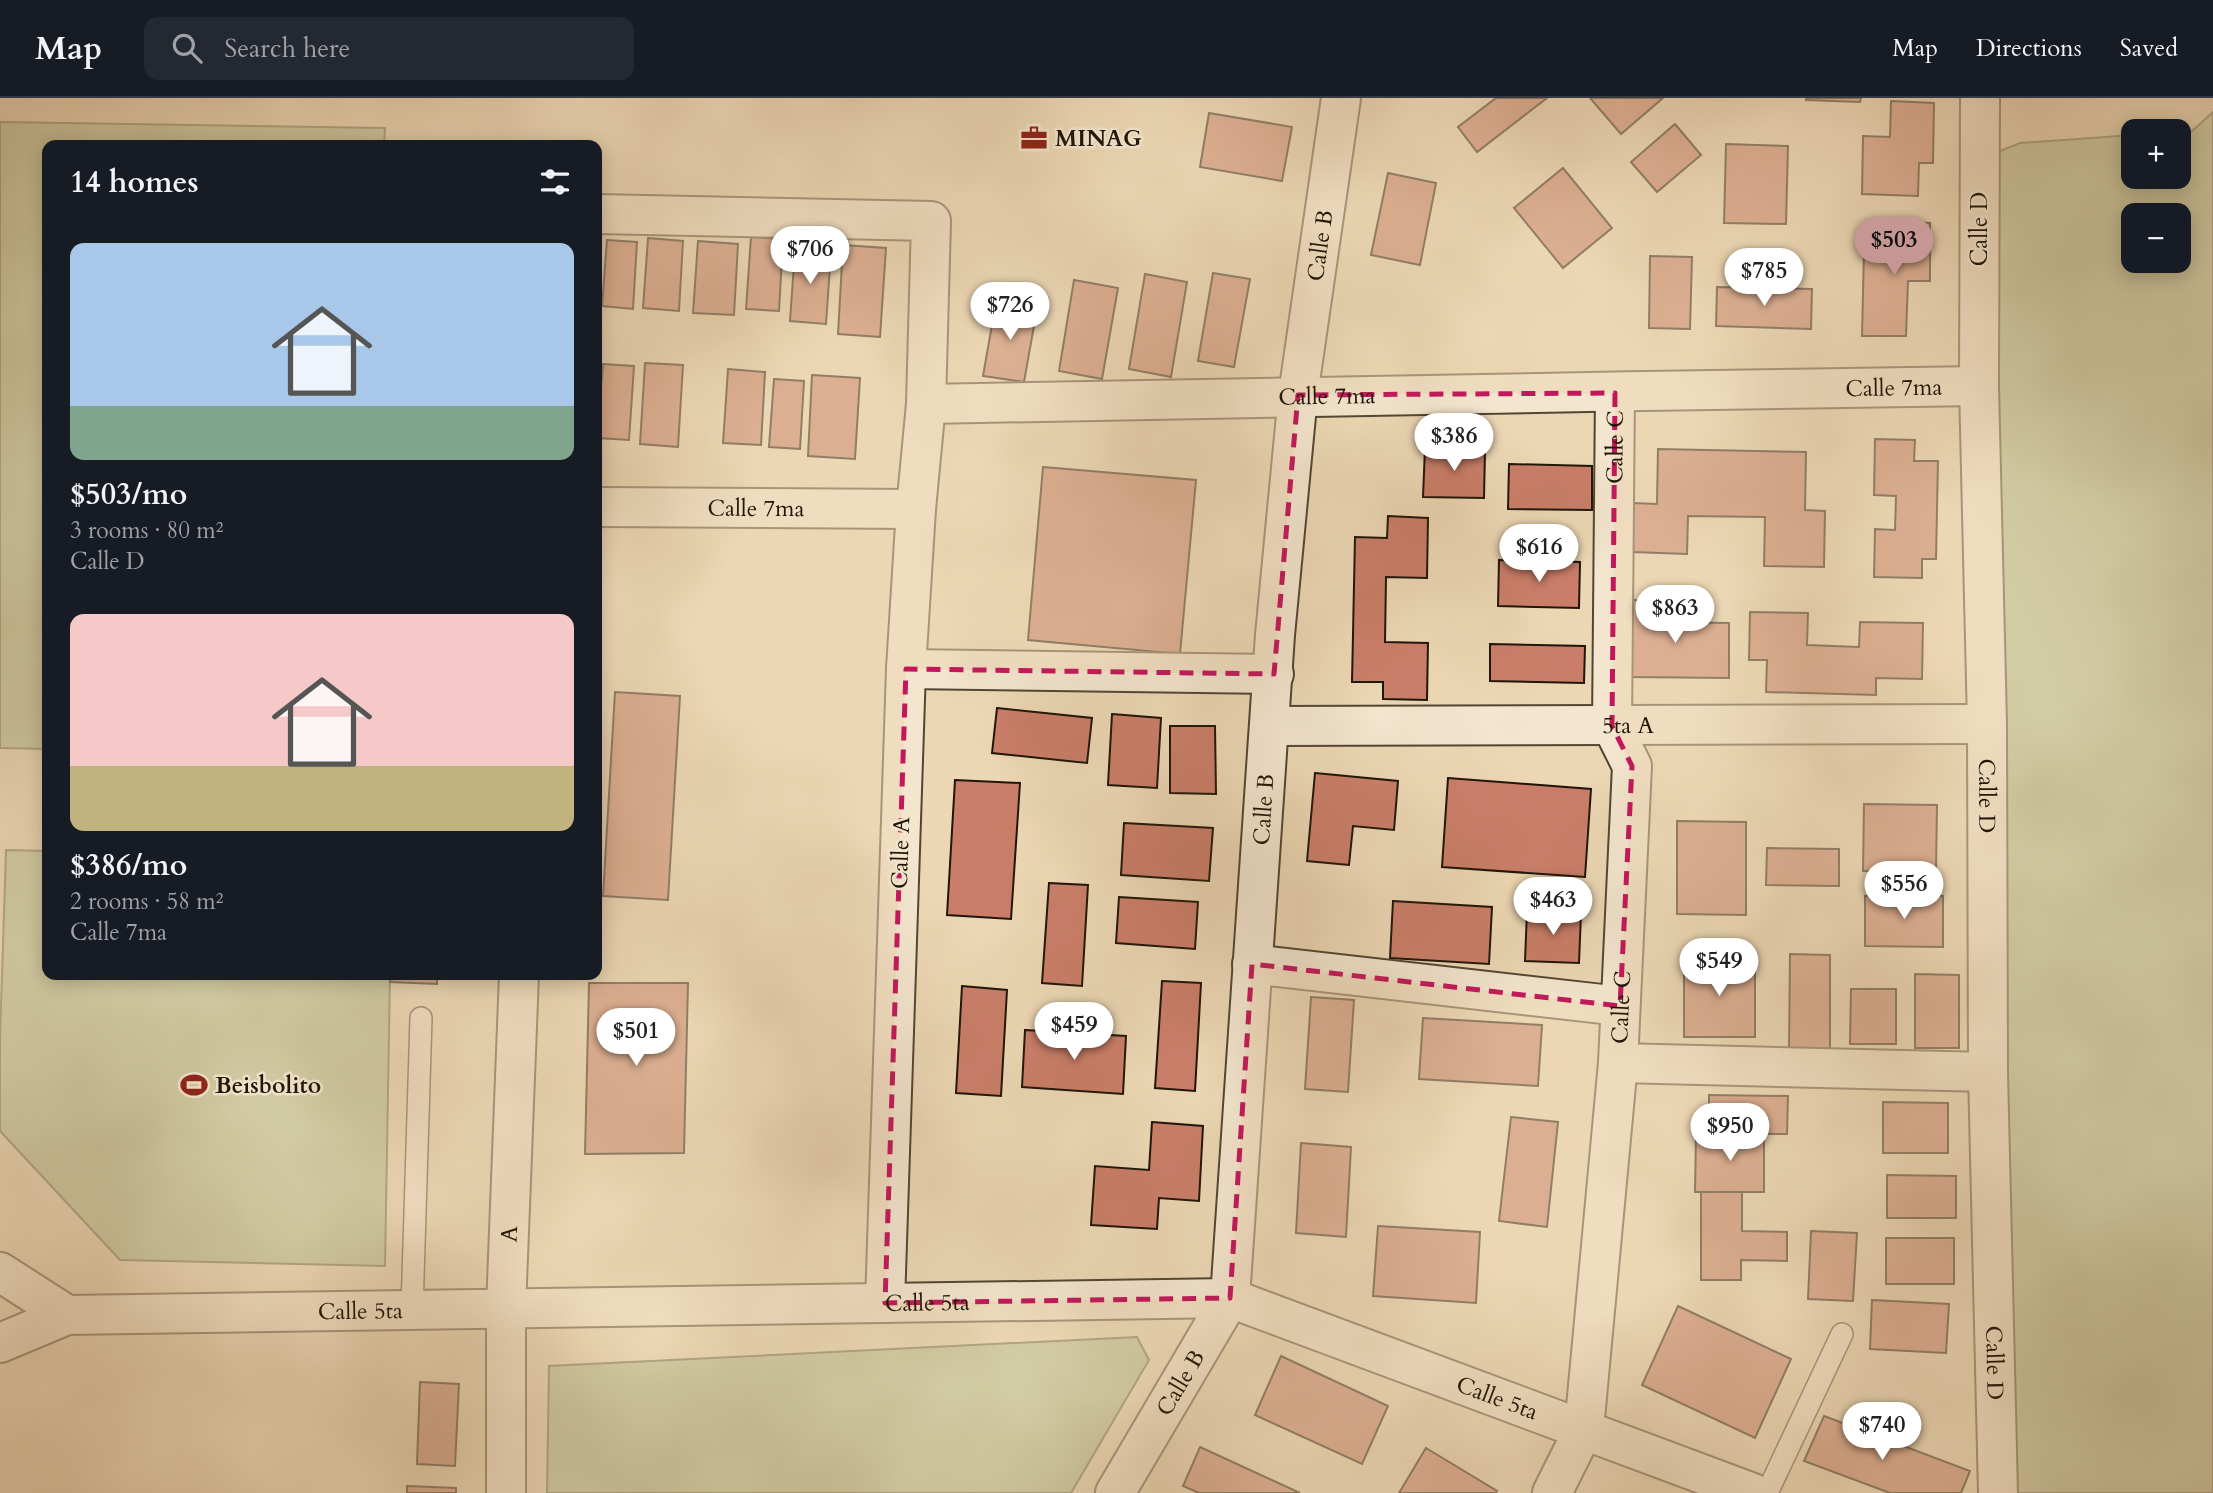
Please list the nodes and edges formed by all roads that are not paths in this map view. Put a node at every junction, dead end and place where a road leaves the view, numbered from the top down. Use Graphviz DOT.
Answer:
graph roads {
  1 [pos="1341,98"];
  2 [pos="1980,98"];
  3 [pos="602,214"];
  4 [pos="1979,386"];
  5 [pos="1615,393"];
  6 [pos="1298,395"];
  7 [pos="926,404"];
  8 [pos="602,507"];
  9 [pos="916,509"];
  10 [pos="906,669"];
  11 [pos="1274,674"];
  12 [pos="1987,724"];
  13 [pos="1269,726"];
  14 [pos="1612,726"];
  15 [pos="1252,964"];
  16 [pos="519,980"];
  17 [pos="1620,1006"];
  18 [pos="421,1018"];
  19 [pos="1618,1063"];
  20 [pos="1988,1072"];
  21 [pos="0,1272"];
  22 [pos="1230,1297"];
  23 [pos="885,1303"];
  24 [pos="506,1308"];
  25 [pos="412,1310"];
  26 [pos="67,1315"];
  27 [pos="1842,1334"];
  28 [pos="0,1343"];
  29 [pos="1584,1429"];
  30 [pos="506,1493"];
  31 [pos="1115,1493"];
  32 [pos="1552,1493"];
  33 [pos="1753,1493"];
  34 [pos="1766,1493"];
  35 [pos="1998,1493"];
  1 -- 6 [label="street, Calle B"];
  2 -- 4 [label="street, Calle D"];
  3 -- 7 [label="street, Calle A"];
  4 -- 5 [label="street, Calle 7ma"];
  4 -- 12 [label="street, Calle D"];
  5 -- 6 [label="street, Calle 7ma"];
  5 -- 14 [label="street, Calle C"];
  6 -- 7 [label="street, Calle 7ma"];
  6 -- 11 [label="street, Calle B"];
  7 -- 9 [label="street, Calle A"];
  8 -- 9 [label="street, Calle 7ma"];
  9 -- 10 [label="street, Calle A"];
  10 -- 11 [label="street"];
  10 -- 23 [label="street, Calle A"];
  11 -- 13 [label="street, Calle B"];
  12 -- 14 [label="street, 5ta A"];
  12 -- 20 [label="street, Calle D"];
  13 -- 14 [label="street, 5ta A"];
  13 -- 15 [label="street, Calle B"];
  14 -- 17 [label="street, Calle C"];
  15 -- 17 [label="street"];
  15 -- 22 [label="street, Calle B"];
  16 -- 24 [label="street, A"];
  17 -- 19 [label="street, Calle C"];
  18 -- 25 [label="lane"];
  19 -- 20 [label="street"];
  19 -- 29 [label="street, Calle C"];
  20 -- 35 [label="street, Calle D"];
  21 -- 26 [label="street"];
  22 -- 23 [label="street, Calle 5ta"];
  22 -- 29 [label="street, Calle 5ta"];
  22 -- 31 [label="street, Calle B"];
  23 -- 24 [label="street, Calle 5ta"];
  24 -- 25 [label="street, Calle 5ta"];
  24 -- 30 [label="street, A"];
  25 -- 26 [label="street, Calle 5ta"];
  26 -- 28 [label="street"];
  27 -- 34 [label="lane"];
  29 -- 32 [label="street, Calle C"];
  29 -- 33 [label="street, Calle 5ta"];
}
